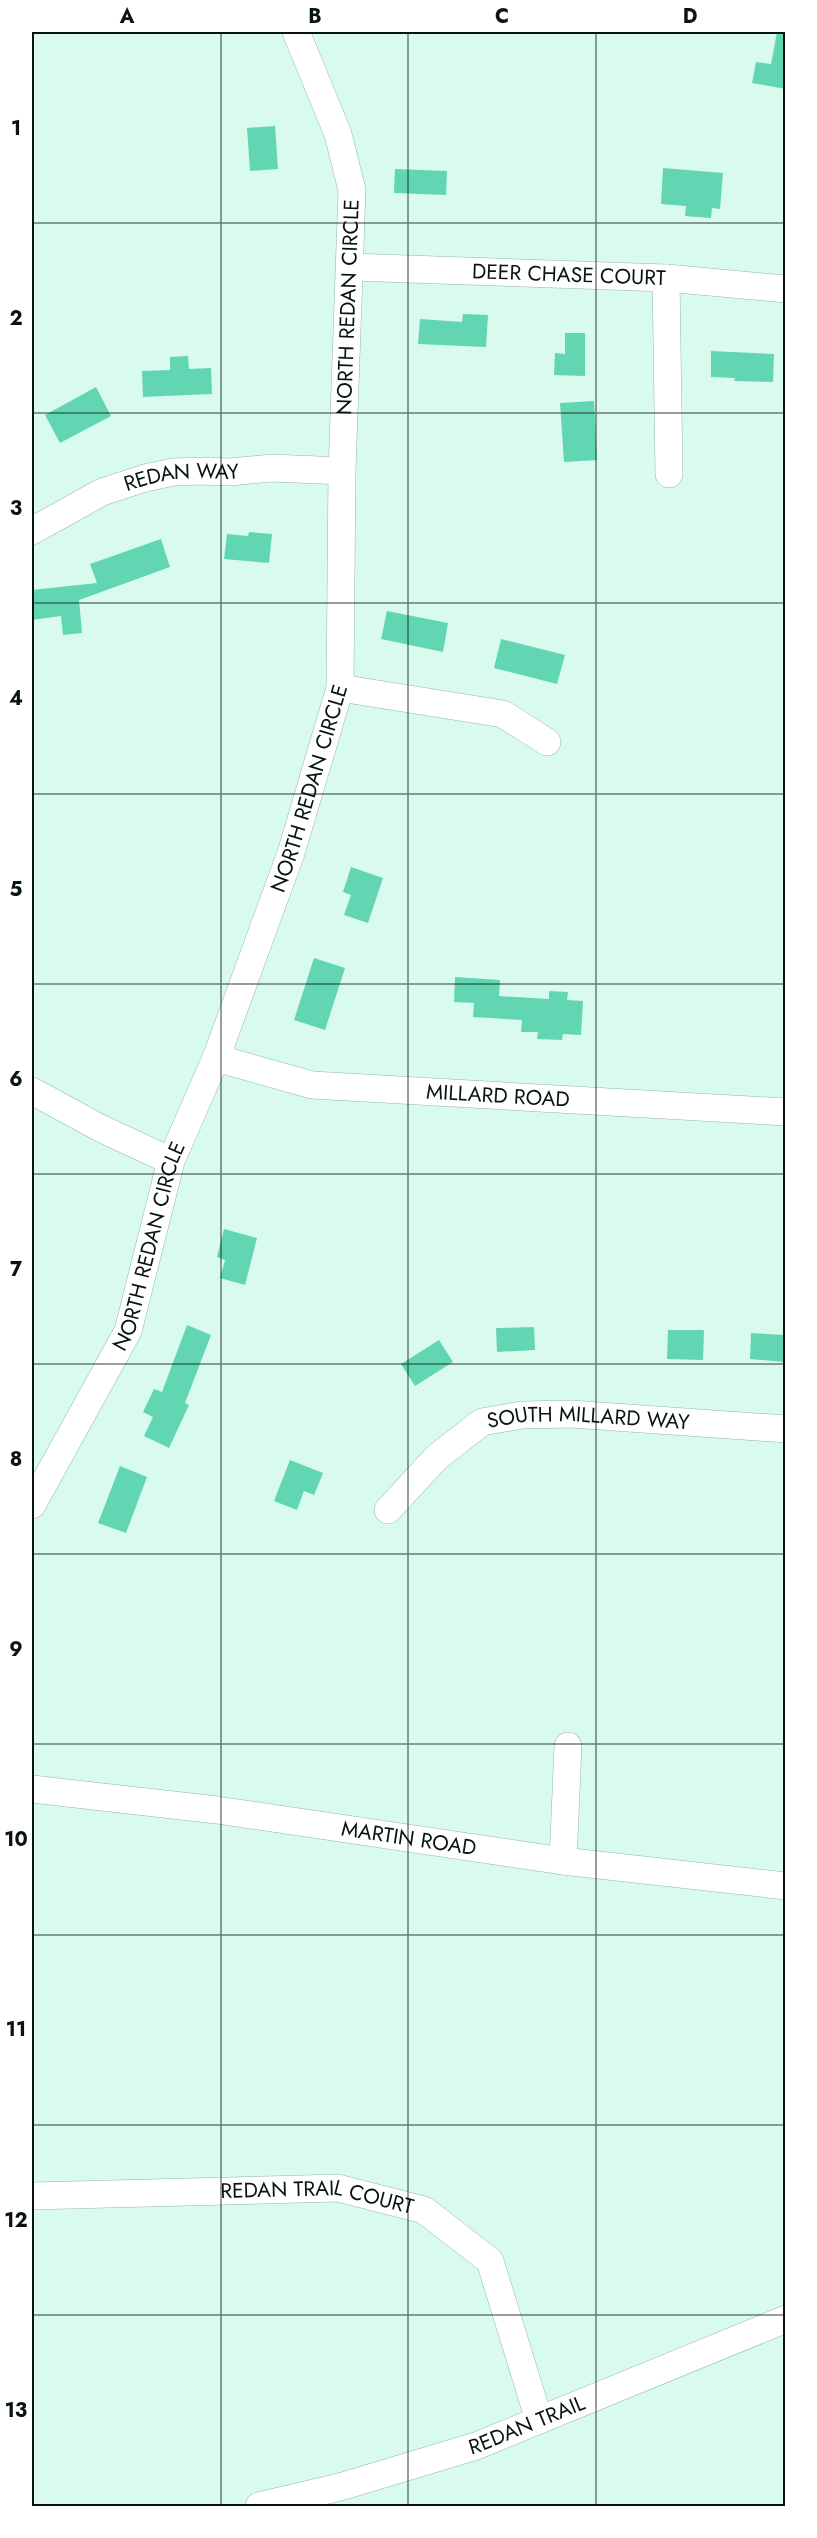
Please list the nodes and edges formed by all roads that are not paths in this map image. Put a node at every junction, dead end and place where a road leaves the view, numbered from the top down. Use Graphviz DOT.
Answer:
graph roads {
  1 [pos="296,32"];
  2 [pos="351,267"];
  3 [pos="666,278"];
  4 [pos="786,290"];
  5 [pos="342,471"];
  6 [pos="669,474"];
  7 [pos="32,531"];
  8 [pos="340,687"];
  9 [pos="547,742"];
  10 [pos="216,1058"];
  11 [pos="32,1091"];
  12 [pos="786,1112"];
  13 [pos="171,1161"];
  14 [pos="786,1429"];
  15 [pos="32,1505"];
  16 [pos="388,1510"];
  17 [pos="568,1746"];
  18 [pos="32,1789"];
  19 [pos="563,1861"];
  20 [pos="786,1886"];
  21 [pos="32,2196"];
  22 [pos="786,2319"];
  23 [pos="539,2420"];
  24 [pos="260,2506"];
  1 -- 2 [label="street, NORTH REDAN CIRCLE"];
  2 -- 3 [label="street, DEER CHASE COURT"];
  2 -- 5 [label="street, NORTH REDAN CIRCLE"];
  3 -- 4 [label="street, DEER CHASE COURT"];
  3 -- 6 [label="street"];
  5 -- 7 [label="street, REDAN WAY"];
  5 -- 8 [label="street, NORTH REDAN CIRCLE"];
  8 -- 9 [label="street"];
  8 -- 10 [label="street, NORTH REDAN CIRCLE"];
  10 -- 12 [label="street, MILLARD ROAD"];
  10 -- 13 [label="street, NORTH REDAN CIRCLE"];
  11 -- 13 [label="street"];
  13 -- 15 [label="street, NORTH REDAN CIRCLE"];
  14 -- 16 [label="street, SOUTH MILLARD WAY"];
  17 -- 19 [label="street"];
  18 -- 19 [label="street, MARTIN ROAD"];
  19 -- 20 [label="street, MARTIN ROAD"];
  21 -- 23 [label="street, REDAN TRAIL COURT"];
  22 -- 23 [label="street, REDAN TRAIL"];
  23 -- 24 [label="street, REDAN TRAIL"];
}
